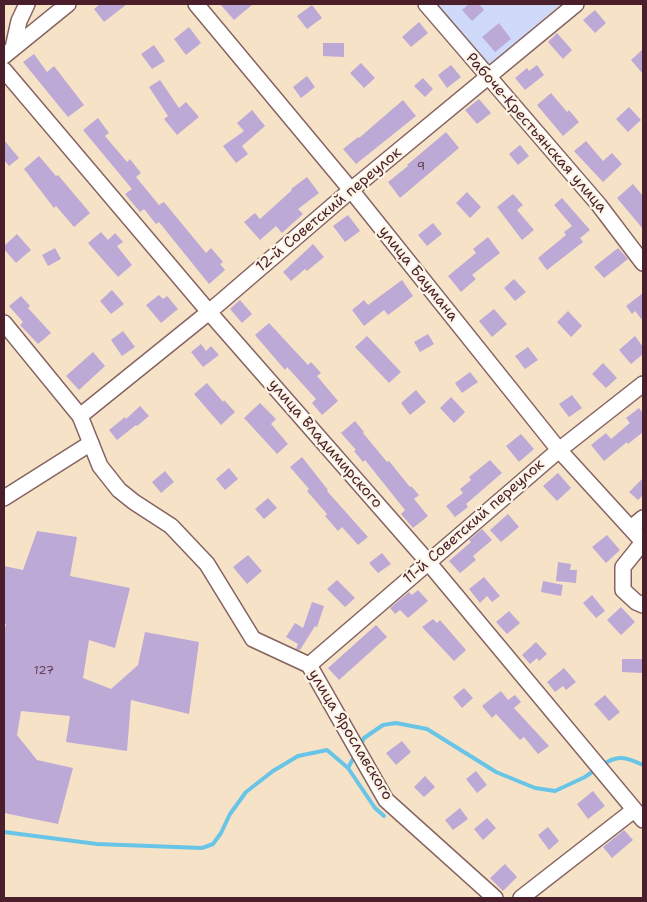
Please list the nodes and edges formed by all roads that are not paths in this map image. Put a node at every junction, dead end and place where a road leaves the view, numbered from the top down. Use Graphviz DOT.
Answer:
graph roads {
  1 [pos="27,4"];
  2 [pos="68,4"];
  3 [pos="196,4"];
  4 [pos="426,4"];
  5 [pos="576,4"];
  6 [pos="8,52"];
  7 [pos="4,70"];
  8 [pos="489,78"];
  9 [pos="351,190"];
  10 [pos="643,263"];
  11 [pos="209,312"];
  12 [pos="4,323"];
  13 [pos="643,384"];
  14 [pos="80,416"];
  15 [pos="91,443"];
  16 [pos="559,450"];
  17 [pos="4,498"];
  18 [pos="643,518"];
  19 [pos="631,528"];
  20 [pos="643,542"];
  21 [pos="428,562"];
  22 [pos="643,605"];
  23 [pos="309,665"];
  24 [pos="639,815"];
  25 [pos="495,898"];
  26 [pos="521,898"];
  1 -- 6 [label="street"];
  2 -- 6 [label="street"];
  3 -- 9 [label="street, улица Баумана"];
  4 -- 8 [label="street, Рабоче-Крестьянская улица"];
  5 -- 8 [label="street, 12-й Советский переулок"];
  7 -- 11 [label="street, улица Владимирского"];
  8 -- 9 [label="street, 12-й Советский переулок"];
  8 -- 10 [label="street, Рабоче-Крестьянская улица"];
  9 -- 11 [label="street, 12-й Советский переулок"];
  9 -- 16 [label="street, улица Баумана"];
  11 -- 14 [label="street, 12-й Советский переулок"];
  11 -- 21 [label="street, улица Владимирского"];
  12 -- 14 [label="street, улица Ярославского"];
  13 -- 16 [label="street, 11-й Советский переулок"];
  14 -- 15 [label="street, улица Ярославского"];
  15 -- 17 [label="street"];
  15 -- 23 [label="street, улица Ярославского"];
  16 -- 19 [label="street, улица Баумана"];
  16 -- 21 [label="street, 11-й Советский переулок"];
  18 -- 19 [label="street"];
  19 -- 20 [label="street, улица Баумана"];
  20 -- 22 [label="street"];
  21 -- 23 [label="street, 11-й Советский переулок"];
  21 -- 24 [label="street, улица Владимирского"];
  23 -- 25 [label="street, улица Ярославского"];
  24 -- 26 [label="street"];
}
